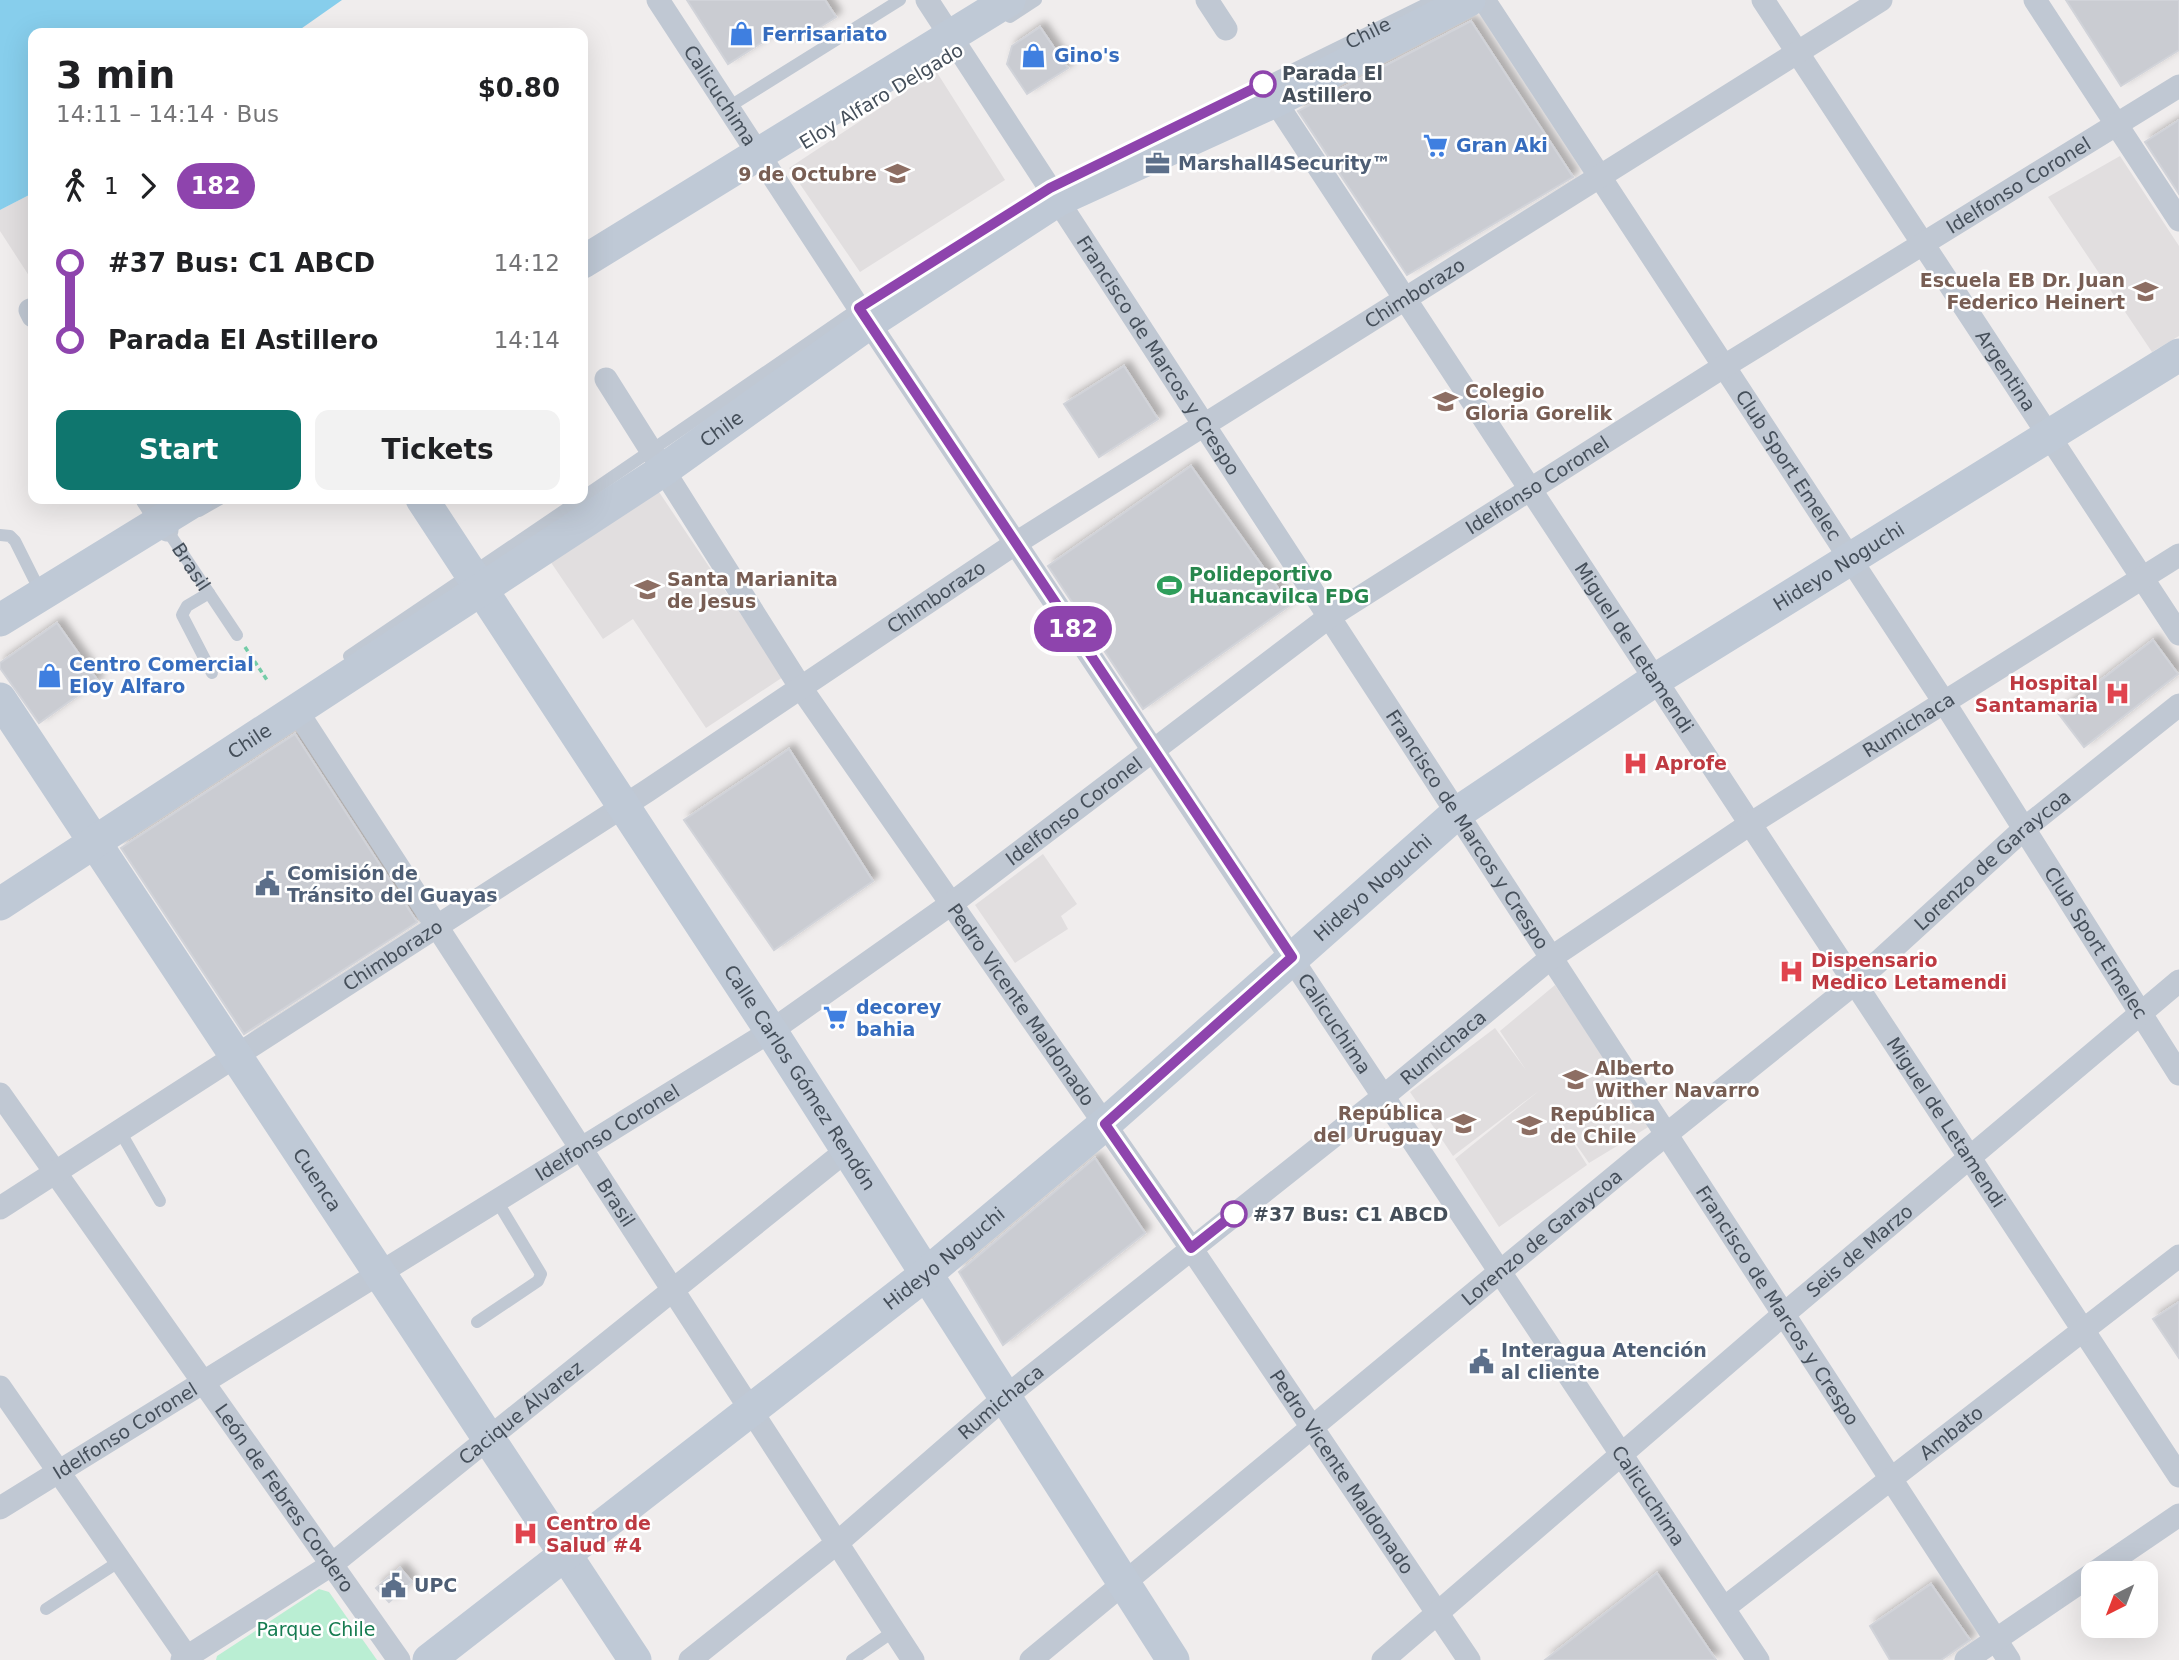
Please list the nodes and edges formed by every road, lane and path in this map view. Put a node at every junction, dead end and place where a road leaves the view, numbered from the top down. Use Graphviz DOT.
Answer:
graph roads {
  1 [pos="659,0"];
  2 [pos="900,0"];
  3 [pos="927,0"];
  4 [pos="1036,0"];
  5 [pos="1207,0"];
  6 [pos="1434,0"];
  7 [pos="1469,0"];
  8 [pos="1484,0"];
  9 [pos="1763,0"];
  10 [pos="1881,0"];
  11 [pos="2035,0"];
  12 [pos="1006,10"];
  13 [pos="1226,29"];
  14 [pos="957,46"];
  15 [pos="1797,52"];
  16 [pos="2179,86"];
  17 [pos="1266,87"];
  18 [pos="727,108"];
  19 [pos="2117,125"];
  20 [pos="1113,158"];
  21 [pos="763,164"];
  22 [pos="1598,176"];
  23 [pos="1053,191"];
  24 [pos="2179,220"];
  25 [pos="1923,244"];
  26 [pos="960,245"];
  27 [pos="588,259"];
  28 [pos="1404,297"];
  29 [pos="864,316"];
  30 [pos="2179,355"];
  31 [pos="1723,367"];
  32 [pos="606,379"];
  33 [pos="1203,425"];
  34 [pos="2049,436"];
  35 [pos="656,461"];
  36 [pos="1531,491"];
  37 [pos="588,495"];
  38 [pos="186,504"];
  39 [pos="203,504"];
  40 [pos="425,504"];
  41 [pos="574,504"];
  42 [pos="158,517"];
  43 [pos="0,535"];
  44 [pos="1016,543"];
  45 [pos="2179,555"];
  46 [pos="1850,560"];
  47 [pos="2143,578"];
  48 [pos="477,581"];
  49 [pos="41,593"];
  50 [pos="209,593"];
  51 [pos="1329,617"];
  52 [pos="0,620"];
  53 [pos="2179,634"];
  54 [pos="237,635"];
  55 [pos="0,636"];
  56 [pos="334,666"];
  57 [pos="212,673"];
  58 [pos="267,680"];
  59 [pos="1655,680"];
  60 [pos="801,688"];
  61 [pos="0,699"];
  62 [pos="1944,702"];
  63 [pos="2179,705"];
  64 [pos="297,711"];
  65 [pos="241,729"];
  66 [pos="1155,751"];
  67 [pos="623,806"];
  68 [pos="1457,813"];
  69 [pos="1750,824"];
  70 [pos="2025,828"];
  71 [pos="91,838"];
  72 [pos="0,903"];
  73 [pos="951,904"];
  74 [pos="436,925"];
  75 [pos="1292,957"];
  76 [pos="1552,957"];
  77 [pos="2179,981"];
  78 [pos="1855,984"];
  79 [pos="2141,1013"];
  80 [pos="771,1031"];
  81 [pos="237,1056"];
  82 [pos="2179,1074"];
  83 [pos="0,1094"];
  84 [pos="1384,1096"];
  85 [pos="1105,1124"];
  86 [pos="121,1133"];
  87 [pos="1667,1135"];
  88 [pos="582,1150"];
  89 [pos="847,1150"];
  90 [pos="1970,1160"];
  91 [pos="55,1173"];
  92 [pos="160,1201"];
  93 [pos="498,1201"];
  94 [pos="0,1209"];
  95 [pos="1191,1248"];
  96 [pos="2179,1256"];
  97 [pos="380,1272"];
  98 [pos="1502,1273"];
  99 [pos="925,1275"];
  100 [pos="674,1291"];
  101 [pos="1784,1314"];
  102 [pos="477,1322"];
  103 [pos="2083,1331"];
  104 [pos="204,1383"];
  105 [pos="0,1387"];
  106 [pos="1004,1398"];
  107 [pos="752,1412"];
  108 [pos="1312,1426"];
  109 [pos="488,1437"];
  110 [pos="1622,1455"];
  111 [pos="57,1471"];
  112 [pos="2179,1476"];
  113 [pos="1891,1479"];
  114 [pos="0,1507"];
  115 [pos="2179,1515"];
  116 [pos="837,1543"];
  117 [pos="566,1555"];
  118 [pos="120,1561"];
  119 [pos="331,1565"];
  120 [pos="1122,1583"];
  121 [pos="1724,1608"];
  122 [pos="46,1609"];
  123 [pos="1438,1613"];
  124 [pos="894,1631"];
  125 [pos="1996,1640"];
  126 [pos="186,1659"];
  127 [pos="399,1660"];
  128 [pos="429,1660"];
  129 [pos="635,1660"];
  130 [pos="690,1660"];
  131 [pos="852,1660"];
  132 [pos="913,1660"];
  133 [pos="1031,1660"];
  134 [pos="1173,1660"];
  135 [pos="1383,1660"];
  136 [pos="1469,1660"];
  137 [pos="1758,1660"];
  138 [pos="1966,1660"];
  139 [pos="2009,1660"];
  1 -- 18 [label="street, Calicuchima"];
  2 -- 18 [label="lane"];
  3 -- 14 [label="street, Francisco de Marcos y Crespo"];
  4 -- 12 [label="lane, Eloy Alfaro Delgado"];
  5 -- 13 [label="street"];
  6 -- 17 [label="lane, Chile"];
  7 -- 17 [label="main road, Chile"];
  8 -- 22 [label="street, Club Sport Emelec"];
  9 -- 15 [label="street, Argentina"];
  10 -- 15 [label="street, Chimborazo"];
  11 -- 19 [label="street"];
  12 -- 14 [label="main road, Eloy Alfaro Delgado"];
  14 -- 21 [label="main road, Eloy Alfaro Delgado"];
  14 -- 23 [label="street, Francisco de Marcos y Crespo"];
  15 -- 22 [label="street, Chimborazo"];
  15 -- 25 [label="street, Argentina"];
  16 -- 19 [label="street, Idelfonso Coronel"];
  17 -- 20 [label="lane, Chile"];
  17 -- 23 [label="main road, Chile"];
  17 -- 28 [label="street, Miguel de Letamendi"];
  18 -- 21 [label="street, Calicuchima"];
  19 -- 24 [label="street"];
  19 -- 25 [label="street, Idelfonso Coronel"];
  21 -- 27 [label="main road, Eloy Alfaro Delgado"];
  21 -- 29 [label="street, Calicuchima"];
  22 -- 28 [label="street, Chimborazo"];
  22 -- 31 [label="street, Club Sport Emelec"];
  23 -- 29 [label="main road, Chile"];
  23 -- 33 [label="street, Francisco de Marcos y Crespo"];
  25 -- 31 [label="street, Idelfonso Coronel"];
  25 -- 34 [label="street, Argentina"];
  26 -- 29 [label="lane, Chile"];
  28 -- 33 [label="street, Chimborazo"];
  28 -- 36 [label="street, Miguel de Letamendi"];
  29 -- 35 [label="main road, Chile"];
  29 -- 44 [label="street, Calicuchima"];
  30 -- 34 [label="main road, Hideyo Noguchi"];
  31 -- 36 [label="street, Idelfonso Coronel"];
  31 -- 46 [label="street, Club Sport Emelec"];
  32 -- 35 [label="street, Pedro Vicente Maldonado"];
  33 -- 44 [label="street, Chimborazo"];
  33 -- 51 [label="street, Francisco de Marcos y Crespo"];
  34 -- 46 [label="main road, Hideyo Noguchi"];
  34 -- 47 [label="street, Argentina"];
  35 -- 37 [label="lane, Chile"];
  35 -- 48 [label="main road, Chile"];
  35 -- 60 [label="street, Pedro Vicente Maldonado"];
  36 -- 51 [label="street, Idelfonso Coronel"];
  36 -- 59 [label="street, Miguel de Letamendi"];
  38 -- 42 [label="main road"];
  39 -- 42 [label="lane"];
  40 -- 48 [label="main road, Calle Carlos Gómez Rendón"];
  41 -- 48 [label="lane, Chile"];
  42 -- 49 [label="main road"];
  42 -- 50 [label="lane, Brasil"];
  42 -- 55 [label="lane"];
  43 -- 49 [label="lane"];
  44 -- 60 [label="street, Chimborazo"];
  44 -- 66 [label="street, Calicuchima"];
  45 -- 47 [label="street, Rumichaca"];
  46 -- 59 [label="main road, Hideyo Noguchi"];
  46 -- 62 [label="street, Club Sport Emelec"];
  47 -- 53 [label="street, Argentina"];
  47 -- 62 [label="street, Rumichaca"];
  48 -- 56 [label="lane, Chile"];
  48 -- 64 [label="main road, Chile"];
  48 -- 67 [label="main road, Calle Carlos Gómez Rendón"];
  49 -- 52 [label="main road"];
  50 -- 54 [label="lane, Brasil"];
  50 -- 57 [label="lane"];
  51 -- 66 [label="street, Idelfonso Coronel"];
  51 -- 68 [label="street, Francisco de Marcos y Crespo"];
  54 -- 58 [label="path"];
  59 -- 68 [label="main road, Hideyo Noguchi"];
  59 -- 69 [label="street, Miguel de Letamendi"];
  60 -- 67 [label="street, Chimborazo"];
  60 -- 73 [label="street, Pedro Vicente Maldonado"];
  61 -- 71 [label="main road, Cuenca"];
  62 -- 69 [label="street, Rumichaca"];
  62 -- 70 [label="street, Club Sport Emelec"];
  63 -- 70 [label="street, Lorenzo de Garaycoa"];
  64 -- 71 [label="main road, Chile"];
  64 -- 74 [label="street, Brasil"];
  65 -- 71 [label="lane, Chile"];
  66 -- 73 [label="street, Idelfonso Coronel"];
  66 -- 75 [label="street, Calicuchima"];
  67 -- 74 [label="street, Chimborazo"];
  67 -- 80 [label="main road, Calle Carlos Gómez Rendón"];
  68 -- 75 [label="main road, Hideyo Noguchi"];
  68 -- 76 [label="street, Francisco de Marcos y Crespo"];
  69 -- 76 [label="street, Rumichaca"];
  69 -- 78 [label="street, Miguel de Letamendi"];
  70 -- 78 [label="street, Lorenzo de Garaycoa"];
  70 -- 79 [label="street, Club Sport Emelec"];
  71 -- 72 [label="main road, Chile"];
  71 -- 81 [label="main road, Cuenca"];
  73 -- 80 [label="street, Idelfonso Coronel"];
  73 -- 85 [label="street, Pedro Vicente Maldonado"];
  74 -- 81 [label="street, Chimborazo"];
  74 -- 88 [label="street, Brasil"];
  75 -- 84 [label="street, Calicuchima"];
  75 -- 85 [label="main road, Hideyo Noguchi"];
  76 -- 84 [label="street, Rumichaca"];
  76 -- 87 [label="street, Francisco de Marcos y Crespo"];
  77 -- 79 [label="street, Seis de Marzo"];
  78 -- 87 [label="street, Lorenzo de Garaycoa"];
  78 -- 90 [label="street, Miguel de Letamendi"];
  79 -- 82 [label="street, Club Sport Emelec"];
  79 -- 90 [label="street, Seis de Marzo"];
  80 -- 88 [label="street, Idelfonso Coronel"];
  80 -- 89 [label="main road, Calle Carlos Gómez Rendón"];
  81 -- 86 [label="street, Chimborazo"];
  81 -- 97 [label="main road, Cuenca"];
  83 -- 91 [label="street, León de Febres Cordero"];
  84 -- 95 [label="street, Rumichaca"];
  84 -- 98 [label="street, Calicuchima"];
  85 -- 95 [label="street, Pedro Vicente Maldonado"];
  85 -- 99 [label="main road, Hideyo Noguchi"];
  86 -- 91 [label="street, Chimborazo"];
  86 -- 92 [label="lane"];
  87 -- 98 [label="street, Lorenzo de Garaycoa"];
  87 -- 101 [label="street, Francisco de Marcos y Crespo"];
  88 -- 93 [label="street, Idelfonso Coronel"];
  88 -- 100 [label="street, Brasil"];
  89 -- 99 [label="main road, Calle Carlos Gómez Rendón"];
  89 -- 100 [label="street, Cacique Álvarez"];
  90 -- 101 [label="street, Seis de Marzo"];
  90 -- 103 [label="street, Miguel de Letamendi"];
  91 -- 94 [label="street, Chimborazo"];
  91 -- 104 [label="street, León de Febres Cordero"];
  93 -- 97 [label="street, Idelfonso Coronel"];
  93 -- 102 [label="lane"];
  95 -- 106 [label="street, Rumichaca"];
  95 -- 108 [label="street, Pedro Vicente Maldonado"];
  96 -- 103 [label="street, Ambato"];
  97 -- 104 [label="street, Idelfonso Coronel"];
  97 -- 109 [label="main road, Cuenca"];
  98 -- 108 [label="street, Lorenzo de Garaycoa"];
  98 -- 110 [label="street, Calicuchima"];
  99 -- 106 [label="main road, Calle Carlos Gómez Rendón"];
  99 -- 107 [label="main road, Hideyo Noguchi"];
  100 -- 107 [label="street, Brasil"];
  100 -- 109 [label="street, Cacique Álvarez"];
  101 -- 110 [label="street, Seis de Marzo"];
  101 -- 113 [label="street, Francisco de Marcos y Crespo"];
  103 -- 112 [label="street, Miguel de Letamendi"];
  103 -- 113 [label="street, Ambato"];
  104 -- 111 [label="street, Idelfonso Coronel"];
  104 -- 119 [label="street, León de Febres Cordero"];
  105 -- 111 [label="street"];
  106 -- 116 [label="street, Rumichaca"];
  106 -- 120 [label="main road, Calle Carlos Gómez Rendón"];
  107 -- 116 [label="street, Brasil"];
  107 -- 117 [label="main road, Hideyo Noguchi"];
  108 -- 120 [label="street, Lorenzo de Garaycoa"];
  108 -- 123 [label="street, Pedro Vicente Maldonado"];
  109 -- 117 [label="main road, Cuenca"];
  109 -- 119 [label="street, Cacique Álvarez"];
  110 -- 121 [label="street, Calicuchima"];
  110 -- 123 [label="street, Seis de Marzo"];
  111 -- 114 [label="street, Idelfonso Coronel"];
  111 -- 118 [label="street"];
  113 -- 121 [label="street, Ambato"];
  113 -- 125 [label="street, Francisco de Marcos y Crespo"];
  115 -- 125 [label="street"];
  116 -- 124 [label="street, Brasil"];
  116 -- 130 [label="street, Rumichaca"];
  117 -- 128 [label="main road, Hideyo Noguchi"];
  117 -- 129 [label="main road, Cuenca"];
  118 -- 122 [label="lane"];
  118 -- 126 [label="street"];
  119 -- 126 [label="street, Cacique Álvarez"];
  119 -- 127 [label="street, León de Febres Cordero"];
  120 -- 133 [label="street, Lorenzo de Garaycoa"];
  120 -- 134 [label="main road, Calle Carlos Gómez Rendón"];
  121 -- 137 [label="street, Calicuchima"];
  123 -- 135 [label="street, Seis de Marzo"];
  123 -- 136 [label="street, Pedro Vicente Maldonado"];
  124 -- 131 [label="lane"];
  124 -- 132 [label="street, Brasil"];
  125 -- 138 [label="street"];
  125 -- 139 [label="street, Francisco de Marcos y Crespo"];
}
